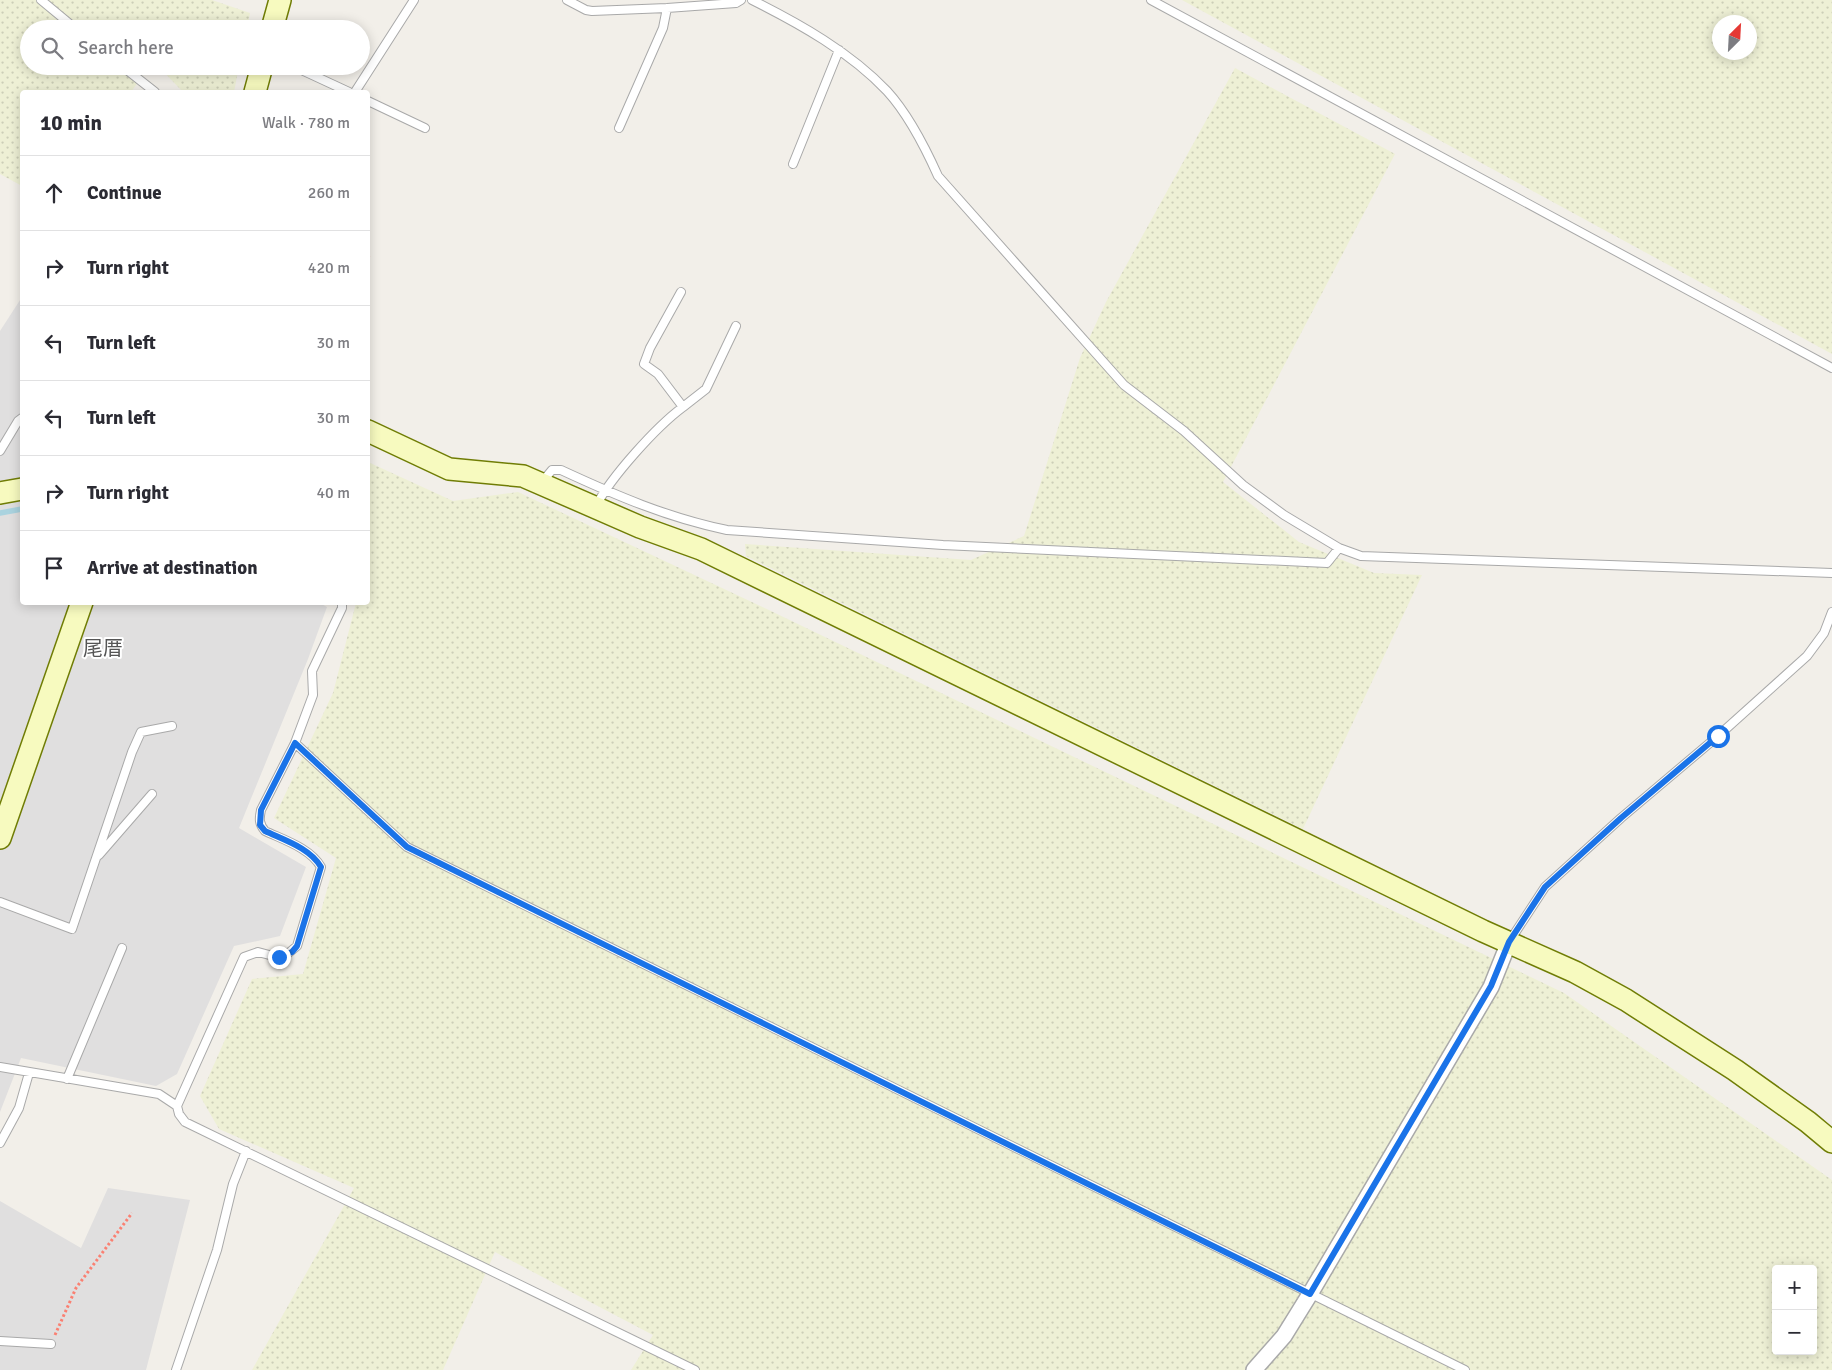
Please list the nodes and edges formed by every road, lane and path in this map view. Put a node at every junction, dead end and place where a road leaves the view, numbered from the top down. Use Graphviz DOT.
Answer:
graph roads {
  1 [pos="41,0"];
  2 [pos="414,0"];
  3 [pos="567,0"];
  4 [pos="741,0"];
  5 [pos="752,0"];
  6 [pos="1150,0"];
  7 [pos="278,1"];
  8 [pos="668,8"];
  9 [pos="65,20"];
  10 [pos="274,20"];
  11 [pos="839,50"];
  12 [pos="370,67"];
  13 [pos="133,75"];
  14 [pos="260,75"];
  15 [pos="313,75"];
  16 [pos="365,75"];
  17 [pos="152,90"];
  18 [pos="256,90"];
  19 [pos="345,90"];
  20 [pos="355,90"];
  21 [pos="370,102"];
  22 [pos="425,128"];
  23 [pos="619,128"];
  24 [pos="793,164"];
  25 [pos="681,292"];
  26 [pos="736,326"];
  27 [pos="1832,368"];
  28 [pos="683,407"];
  29 [pos="20,420"];
  30 [pos="370,432"];
  31 [pos="0,451"];
  32 [pos="20,489"];
  33 [pos="0,493"];
  34 [pos="600,499"];
  35 [pos="1339,548"];
  36 [pos="1832,573"];
  37 [pos="81,605"];
  38 [pos="342,605"];
  39 [pos="1832,612"];
  40 [pos="172,726"];
  41 [pos="295,743"];
  42 [pos="152,794"];
  43 [pos="0,838"];
  44 [pos="96,858"];
  45 [pos="0,902"];
  46 [pos="1509,942"];
  47 [pos="122,948"];
  48 [pos="0,1066"];
  49 [pos="29,1073"];
  50 [pos="67,1079"];
  51 [pos="177,1106"];
  52 [pos="1832,1142"];
  53 [pos="0,1143"];
  54 [pos="246,1151"];
  55 [pos="132,1213"];
  56 [pos="1310,1294"];
  57 [pos="0,1341"];
  58 [pos="51,1344"];
  59 [pos="176,1370"];
  60 [pos="695,1370"];
  61 [pos="1254,1370"];
  62 [pos="1465,1370"];
  1 -- 9 [label="lane"];
  2 -- 12 [label="lane"];
  3 -- 8 [label="lane"];
  4 -- 8 [label="lane"];
  5 -- 11 [label="lane"];
  6 -- 27 [label="lane"];
  7 -- 10 [label="street"];
  8 -- 23 [label="lane"];
  11 -- 24 [label="lane"];
  11 -- 35 [label="lane"];
  13 -- 17 [label="lane"];
  14 -- 18 [label="street"];
  15 -- 19 [label="lane"];
  16 -- 20 [label="lane"];
  21 -- 22 [label="lane"];
  25 -- 28 [label="lane"];
  26 -- 28 [label="lane"];
  28 -- 34 [label="lane"];
  29 -- 31 [label="lane"];
  30 -- 34 [label="street"];
  32 -- 33 [label="street"];
  34 -- 35 [label="lane"];
  34 -- 46 [label="street"];
  35 -- 36 [label="lane"];
  37 -- 43 [label="street"];
  38 -- 41 [label="lane"];
  39 -- 46 [label="lane"];
  40 -- 44 [label="lane"];
  41 -- 51 [label="lane"];
  41 -- 56 [label="lane"];
  42 -- 44 [label="lane"];
  44 -- 45 [label="lane"];
  46 -- 52 [label="street"];
  46 -- 56 [label="street"];
  47 -- 50 [label="lane"];
  48 -- 49 [label="lane"];
  49 -- 50 [label="lane"];
  49 -- 53 [label="lane"];
  50 -- 51 [label="lane"];
  51 -- 54 [label="lane"];
  54 -- 59 [label="lane"];
  54 -- 60 [label="lane"];
  55 -- 58 [label="path"];
  56 -- 61 [label="street"];
  56 -- 62 [label="lane"];
  57 -- 58 [label="lane"];
}
